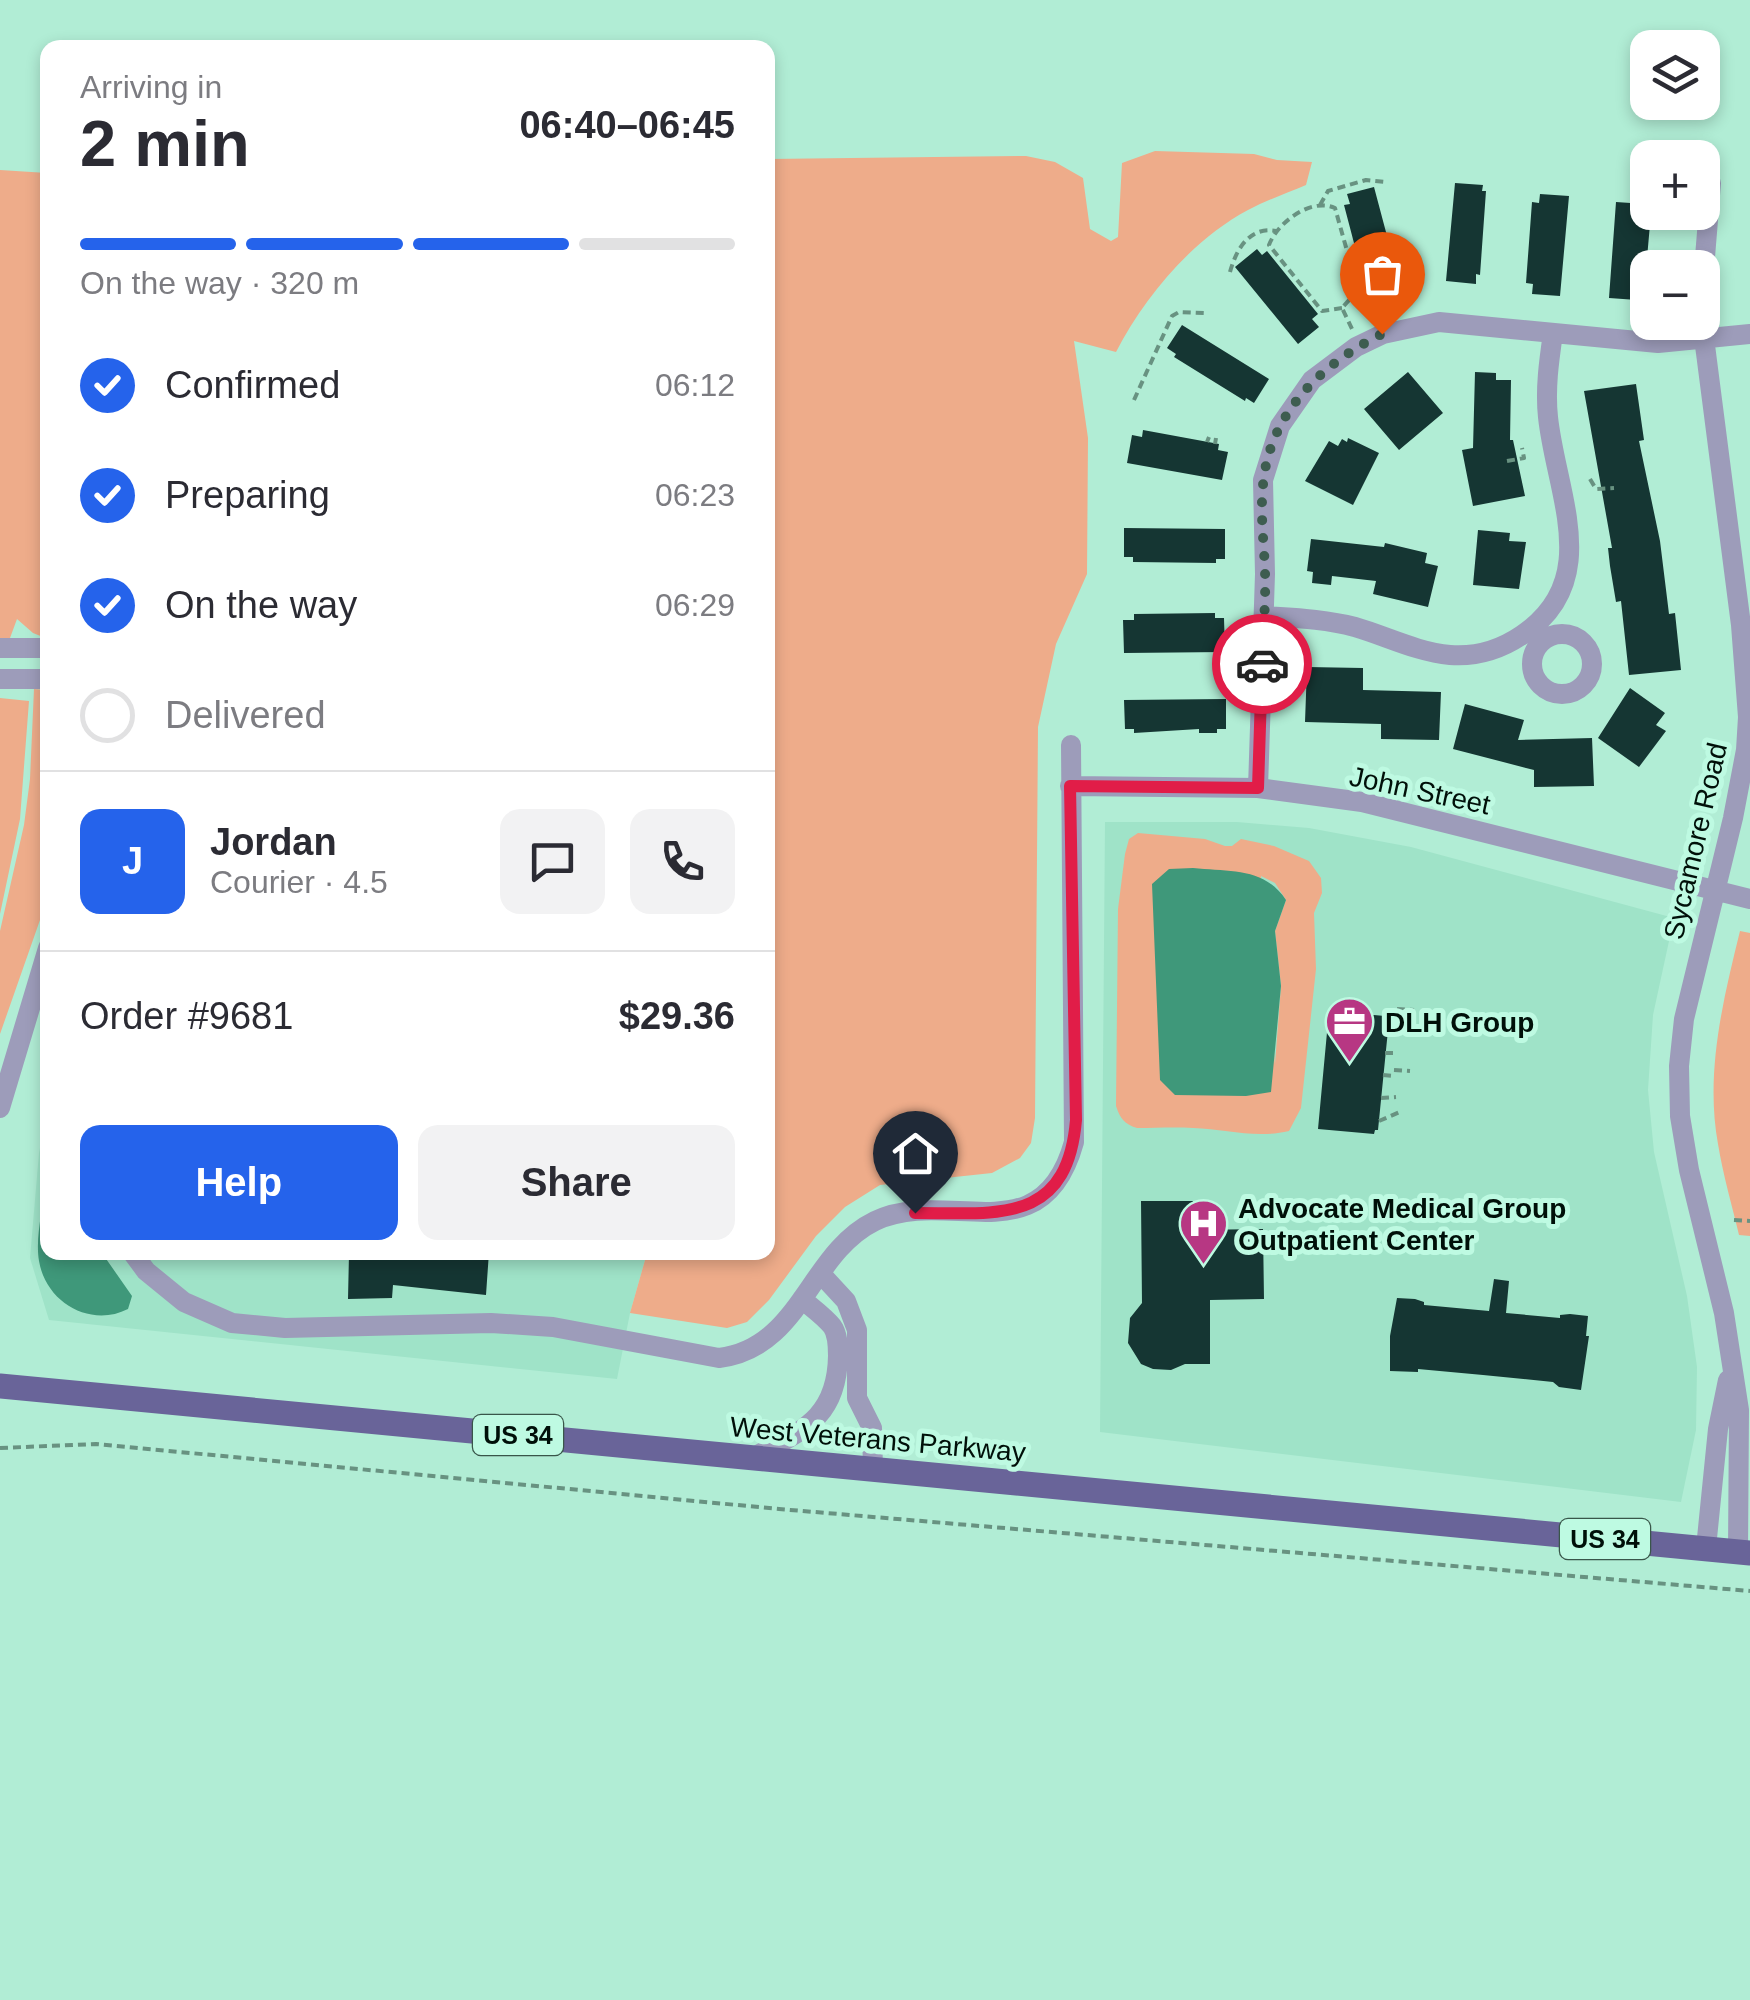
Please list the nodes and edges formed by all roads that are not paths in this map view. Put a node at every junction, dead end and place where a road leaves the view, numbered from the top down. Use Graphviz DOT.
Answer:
graph roads {
  1 [pos="1720,332"];
  2 [pos="1552,333"];
  3 [pos="1750,334"];
  4 [pos="1630,340"];
  5 [pos="1634,340"];
  6 [pos="1666,340"];
  7 [pos="1704,340"];
  8 [pos="1264,616"];
  9 [pos="1746,624"];
  10 [pos="0,648"];
  11 [pos="40,648"];
  12 [pos="0,678"];
  13 [pos="40,679"];
  14 [pos="1071,745"];
  15 [pos="1070,786"];
  16 [pos="1258,788"];
  17 [pos="1715,892"];
  18 [pos="1750,899"];
  19 [pos="40,975"];
  20 [pos="0,1108"];
  21 [pos="139,1260"];
  22 [pos="821,1274"];
  23 [pos="802,1299"];
  24 [pos="1730,1368"];
  25 [pos="0,1386"];
  26 [pos="752,1458"];
  27 [pos="872,1470"];
  28 [pos="1706,1548"];
  29 [pos="1744,1552"];
  1 -- 3 [label="street"];
  2 -- 4 [label="street"];
  2 -- 8 [label="street"];
  2 -- 8 [label="street"];
  5 -- 6 [label="street"];
  7 -- 9 [label="street, Sycamore Road"];
  8 -- 16 [label="street"];
  9 -- 17 [label="street, Sycamore Road"];
  10 -- 11 [label="street"];
  12 -- 13 [label="street"];
  14 -- 15 [label="street"];
  15 -- 16 [label="street, John Street"];
  15 -- 22 [label="street"];
  16 -- 17 [label="street, John Street"];
  17 -- 18 [label="street, John Street"];
  17 -- 24 [label="street, Sycamore Road"];
  19 -- 20 [label="street"];
  21 -- 23 [label="street"];
  22 -- 23 [label="street"];
  22 -- 27 [label="street"];
  23 -- 26 [label="street"];
  24 -- 28 [label="street, Sycamore Road"];
  24 -- 29 [label="street, Sycamore Road"];
  25 -- 26 [label="main road, West Veterans Parkway / US 34"];
  26 -- 27 [label="main road, West Veterans Parkway / US 34"];
  27 -- 28 [label="main road, West Veterans Parkway / US 34"];
  28 -- 29 [label="main road, West Veterans Parkway / US 34"];
}
